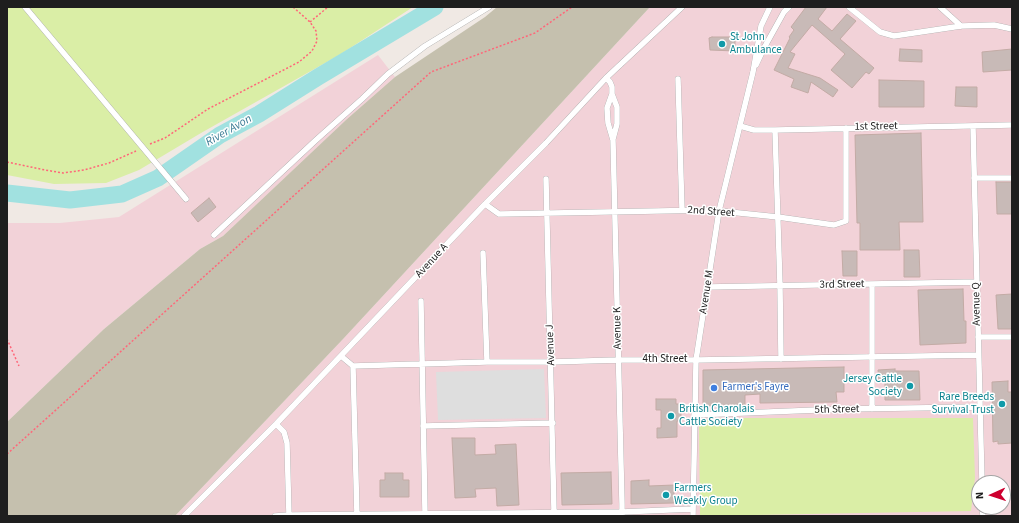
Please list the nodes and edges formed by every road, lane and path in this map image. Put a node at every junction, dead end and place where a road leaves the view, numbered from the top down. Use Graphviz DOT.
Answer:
graph roads {
  1 [pos="25,7"];
  2 [pos="293,7"];
  3 [pos="328,7"];
  4 [pos="489,7"];
  5 [pos="572,7"];
  6 [pos="682,7"];
  7 [pos="770,7"];
  8 [pos="789,7"];
  9 [pos="849,7"];
  10 [pos="940,7"];
  11 [pos="310,22"];
  12 [pos="960,26"];
  13 [pos="1012,29"];
  14 [pos="753,72"];
  15 [pos="606,78"];
  16 [pos="678,79"];
  17 [pos="612,94"];
  18 [pos="1012,125"];
  19 [pos="740,126"];
  20 [pos="973,126"];
  21 [pos="846,128"];
  22 [pos="775,130"];
  23 [pos="613,140"];
  24 [pos="143,148"];
  25 [pos="7,162"];
  26 [pos="974,178"];
  27 [pos="1012,178"];
  28 [pos="546,179"];
  29 [pos="186,199"];
  30 [pos="485,204"];
  31 [pos="682,210"];
  32 [pos="615,211"];
  33 [pos="719,211"];
  34 [pos="547,212"];
  35 [pos="778,217"];
  36 [pos="214,235"];
  37 [pos="484,253"];
  38 [pos="977,282"];
  39 [pos="872,285"];
  40 [pos="780,286"];
  41 [pos="708,287"];
  42 [pos="421,301"];
  43 [pos="1012,337"];
  44 [pos="978,338"];
  45 [pos="7,339"];
  46 [pos="978,355"];
  47 [pos="341,356"];
  48 [pos="872,357"];
  49 [pos="781,359"];
  50 [pos="618,360"];
  51 [pos="696,360"];
  52 [pos="487,362"];
  53 [pos="551,362"];
  54 [pos="422,364"];
  55 [pos="19,366"];
  56 [pos="353,366"];
  57 [pos="979,407"];
  58 [pos="872,409"];
  59 [pos="694,415"];
  60 [pos="552,422"];
  61 [pos="276,424"];
  62 [pos="423,426"];
  63 [pos="7,454"];
  64 [pos="982,475"];
  65 [pos="692,509"];
  66 [pos="554,512"];
  67 [pos="425,514"];
  68 [pos="622,514"];
  69 [pos="289,515"];
  70 [pos="184,516"];
  71 [pos="275,516"];
  72 [pos="357,516"];
  73 [pos="693,516"];
  1 -- 24 [label="lane"];
  2 -- 11 [label="path"];
  3 -- 11 [label="path"];
  4 -- 36 [label="lane"];
  5 -- 63 [label="path"];
  6 -- 15 [label="lane, Avenue A"];
  7 -- 14 [label="lane"];
  8 -- 14 [label="lane"];
  9 -- 12 [label="lane"];
  10 -- 12 [label="lane"];
  11 -- 24 [label="path"];
  12 -- 13 [label="lane"];
  14 -- 19 [label="lane, Avenue M"];
  15 -- 17 [label="lane, Avenue K"];
  15 -- 30 [label="lane, Avenue A"];
  16 -- 31 [label="lane"];
  17 -- 23 [label="lane, Avenue K"];
  17 -- 23 [label="lane, Avenue K"];
  18 -- 20 [label="lane, 1st Street"];
  19 -- 22 [label="lane, 1st Street"];
  19 -- 33 [label="lane, Avenue M"];
  20 -- 21 [label="lane, 1st Street"];
  20 -- 26 [label="lane, Avenue Q"];
  21 -- 22 [label="lane, 1st Street"];
  21 -- 35 [label="lane, 2nd Street"];
  22 -- 35 [label="lane"];
  23 -- 32 [label="lane, Avenue K"];
  24 -- 25 [label="path"];
  24 -- 29 [label="lane"];
  26 -- 27 [label="lane"];
  26 -- 38 [label="lane, Avenue Q"];
  28 -- 34 [label="lane, Avenue J"];
  30 -- 34 [label="lane, 2nd Street"];
  30 -- 47 [label="lane, Avenue A"];
  31 -- 32 [label="lane, 2nd Street"];
  31 -- 33 [label="lane, 2nd Street"];
  32 -- 34 [label="lane, 2nd Street"];
  32 -- 50 [label="lane, Avenue K"];
  33 -- 35 [label="lane, 2nd Street"];
  33 -- 41 [label="lane, Avenue M"];
  34 -- 53 [label="lane, Avenue J"];
  35 -- 40 [label="lane"];
  37 -- 52 [label="lane"];
  38 -- 39 [label="lane, 3rd Street"];
  38 -- 44 [label="lane, Avenue Q"];
  39 -- 40 [label="lane, 3rd Street"];
  39 -- 48 [label="lane"];
  40 -- 41 [label="lane, 3rd Street"];
  40 -- 49 [label="lane"];
  41 -- 51 [label="lane, Avenue M"];
  42 -- 54 [label="lane"];
  43 -- 44 [label="lane"];
  44 -- 46 [label="lane, Avenue Q"];
  45 -- 55 [label="path"];
  46 -- 48 [label="lane, 4th Street"];
  46 -- 57 [label="lane, Avenue Q"];
  47 -- 56 [label="lane"];
  47 -- 61 [label="lane, Avenue A"];
  48 -- 49 [label="lane, 4th Street"];
  48 -- 58 [label="lane"];
  49 -- 51 [label="lane, 4th Street"];
  50 -- 51 [label="lane, 4th Street"];
  50 -- 53 [label="lane, 4th Street"];
  50 -- 68 [label="lane, Avenue K"];
  51 -- 59 [label="lane, Avenue M"];
  52 -- 53 [label="lane, 4th Street"];
  52 -- 54 [label="lane, 4th Street"];
  53 -- 60 [label="lane, Avenue J"];
  54 -- 56 [label="lane, 4th Street"];
  54 -- 62 [label="lane"];
  56 -- 72 [label="lane"];
  57 -- 58 [label="lane, 5th Street"];
  57 -- 64 [label="lane, Avenue Q"];
  58 -- 59 [label="lane, 5th Street"];
  59 -- 65 [label="lane, Avenue M"];
  60 -- 62 [label="lane"];
  60 -- 66 [label="lane, Avenue J"];
  61 -- 69 [label="lane"];
  61 -- 70 [label="lane, Avenue A"];
  62 -- 67 [label="lane"];
  65 -- 68 [label="lane"];
  65 -- 73 [label="lane, Avenue M"];
  66 -- 67 [label="lane"];
  66 -- 68 [label="lane"];
  67 -- 72 [label="lane"];
  69 -- 71 [label="lane"];
  69 -- 72 [label="lane"];
}
